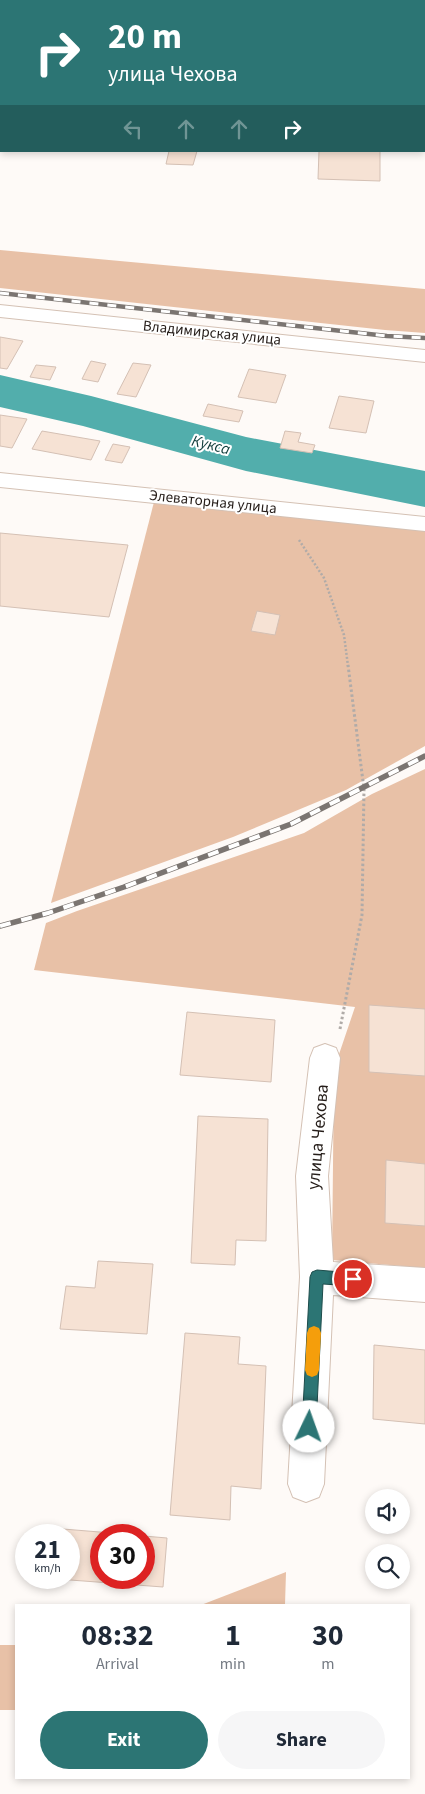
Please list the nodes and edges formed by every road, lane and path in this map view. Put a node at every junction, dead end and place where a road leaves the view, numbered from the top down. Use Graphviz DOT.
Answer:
graph roads {
  1 [pos="0,311"];
  2 [pos="425,356"];
  3 [pos="0,480"];
  4 [pos="425,524"];
  5 [pos="298,538"];
  6 [pos="325,1058"];
  7 [pos="317,1277"];
  8 [pos="425,1285"];
  9 [pos="306,1484"];
  1 -- 2 [label="street, Владимирская улица"];
  3 -- 4 [label="street, Элеваторная улица"];
  5 -- 6 [label="path"];
  6 -- 7 [label="street, улица Чехова"];
  7 -- 8 [label="street"];
  7 -- 9 [label="street, улица Чехова"];
}
